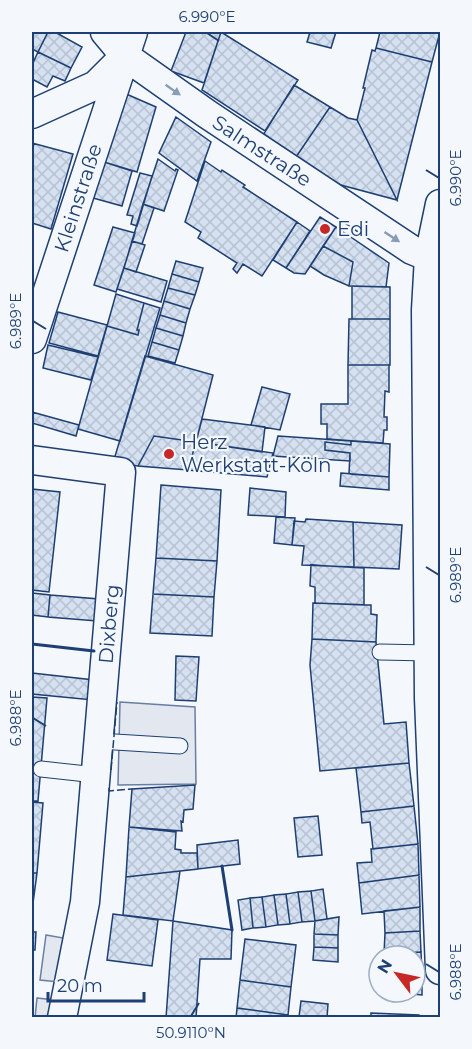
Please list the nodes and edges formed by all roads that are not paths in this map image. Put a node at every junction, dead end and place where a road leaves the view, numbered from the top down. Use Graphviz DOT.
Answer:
graph roads {
  1 [pos="105,32"];
  2 [pos="129,44"];
  3 [pos="32,114"];
  4 [pos="441,204"];
  5 [pos="429,257"];
  6 [pos="434,288"];
  7 [pos="32,339"];
  8 [pos="32,460"];
  9 [pos="380,652"];
  10 [pos="429,653"];
  11 [pos="435,698"];
  12 [pos="99,741"];
  13 [pos="180,746"];
  14 [pos="41,769"];
  15 [pos="96,775"];
  16 [pos="438,856"];
  17 [pos="441,970"];
  18 [pos="62,1017"];
  1 -- 2 [label="street, Salmstraße"];
  2 -- 3 [label="street"];
  2 -- 5 [label="street, Salmstraße, one-way"];
  2 -- 7 [label="street, Kleinstraße"];
  4 -- 5 [label="street"];
  5 -- 6 [label="street"];
  6 -- 10 [label="street"];
  8 -- 12 [label="street, Dixberg"];
  9 -- 10 [label="lane"];
  10 -- 11 [label="street"];
  11 -- 16 [label="street"];
  12 -- 13 [label="lane"];
  12 -- 15 [label="street, Dixberg"];
  14 -- 15 [label="lane"];
  15 -- 18 [label="street, Dixberg"];
  16 -- 17 [label="street"];
}
